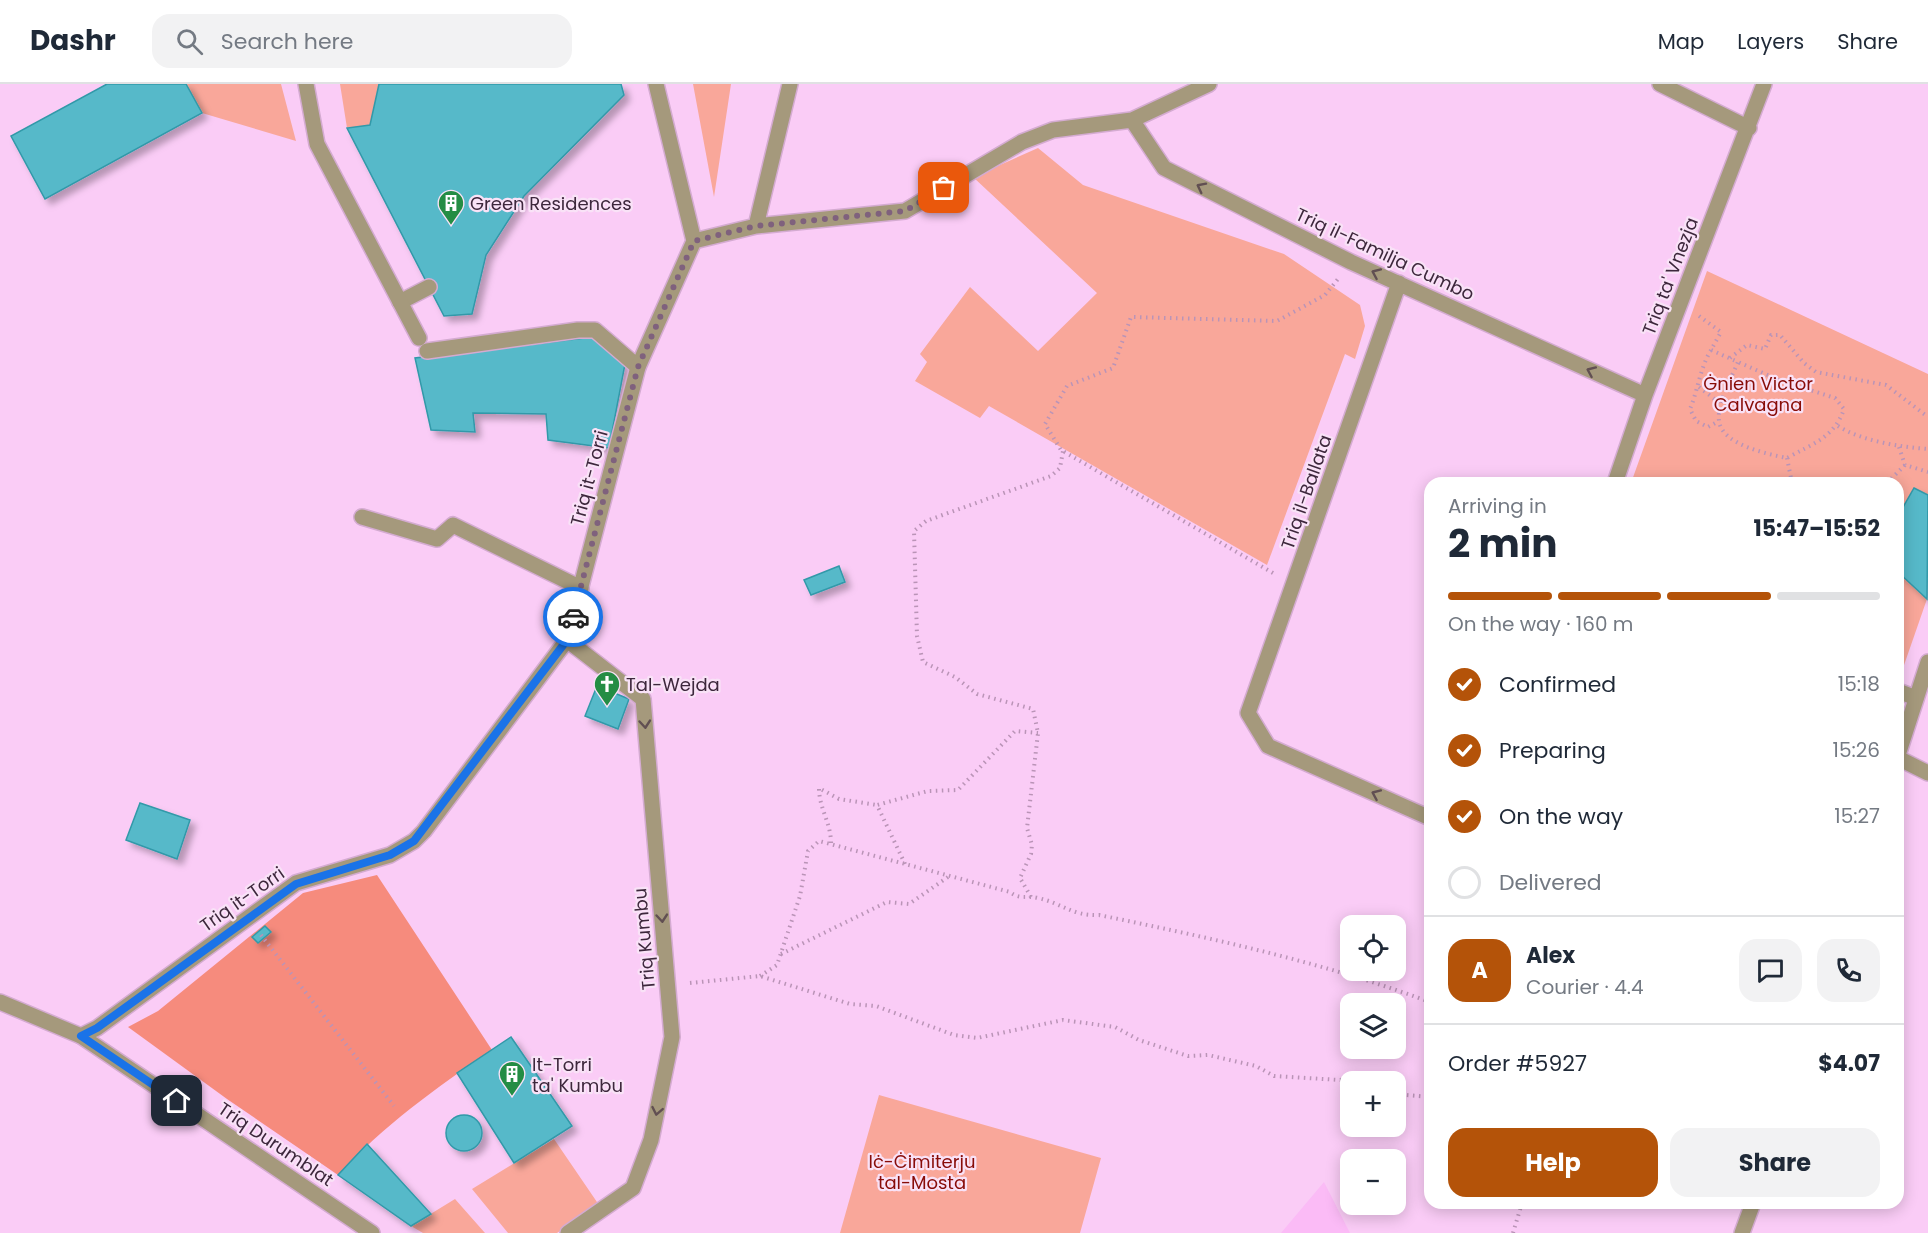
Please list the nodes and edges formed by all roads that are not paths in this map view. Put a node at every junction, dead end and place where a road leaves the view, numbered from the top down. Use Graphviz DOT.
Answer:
graph roads {
  1 [pos="306,84"];
  2 [pos="656,84"];
  3 [pos="790,84"];
  4 [pos="1209,84"];
  5 [pos="1660,84"];
  6 [pos="1764,84"];
  7 [pos="1132,120"];
  8 [pos="1749,128"];
  9 [pos="756,226"];
  10 [pos="694,241"];
  11 [pos="1399,283"];
  12 [pos="429,287"];
  13 [pos="400,302"];
  14 [pos="638,367"];
  15 [pos="1645,395"];
  16 [pos="1617,477"];
  17 [pos="362,517"];
  18 [pos="580,588"];
  19 [pos="567,640"];
  20 [pos="1928,662"];
  21 [pos="1904,693"];
  22 [pos="1916,698"];
  23 [pos="1904,737"];
  24 [pos="1904,759"];
  25 [pos="1928,773"];
  26 [pos="1424,815"];
  27 [pos="0,1002"];
  28 [pos="81,1036"];
  29 [pos="1751,1209"];
  30 [pos="370,1232"];
  31 [pos="568,1233"];
  32 [pos="1742,1233"];
  1 -- 13 [label="street"];
  2 -- 10 [label="street"];
  3 -- 9 [label="street"];
  4 -- 7 [label="street"];
  5 -- 8 [label="street"];
  6 -- 8 [label="street, Triq ta' Vnezja"];
  7 -- 9 [label="street"];
  11 -- 7 [label="street, Triq il-Familja Cumbo, one-way"];
  8 -- 15 [label="street, Triq ta' Vnezja"];
  9 -- 10 [label="street"];
  10 -- 14 [label="street, Triq it-Torri"];
  15 -- 11 [label="street, Triq il-Familja Cumbo, one-way"];
  26 -- 11 [label="street, Triq il-Ballata, one-way"];
  12 -- 13 [label="street"];
  13 -- 14 [label="street"];
  14 -- 18 [label="street, Triq it-Torri"];
  15 -- 16 [label="street, Triq ta' Vnezja"];
  17 -- 18 [label="street"];
  18 -- 19 [label="street, Triq it-Torri"];
  19 -- 28 [label="street, Triq it-Torri"];
  19 -- 31 [label="street, Triq Kumbu, one-way"];
  20 -- 22 [label="street"];
  21 -- 22 [label="street"];
  22 -- 23 [label="street"];
  24 -- 25 [label="street"];
  27 -- 28 [label="street, Triq Durumblat"];
  28 -- 30 [label="street, Triq Durumblat"];
  29 -- 32 [label="street"];
}
